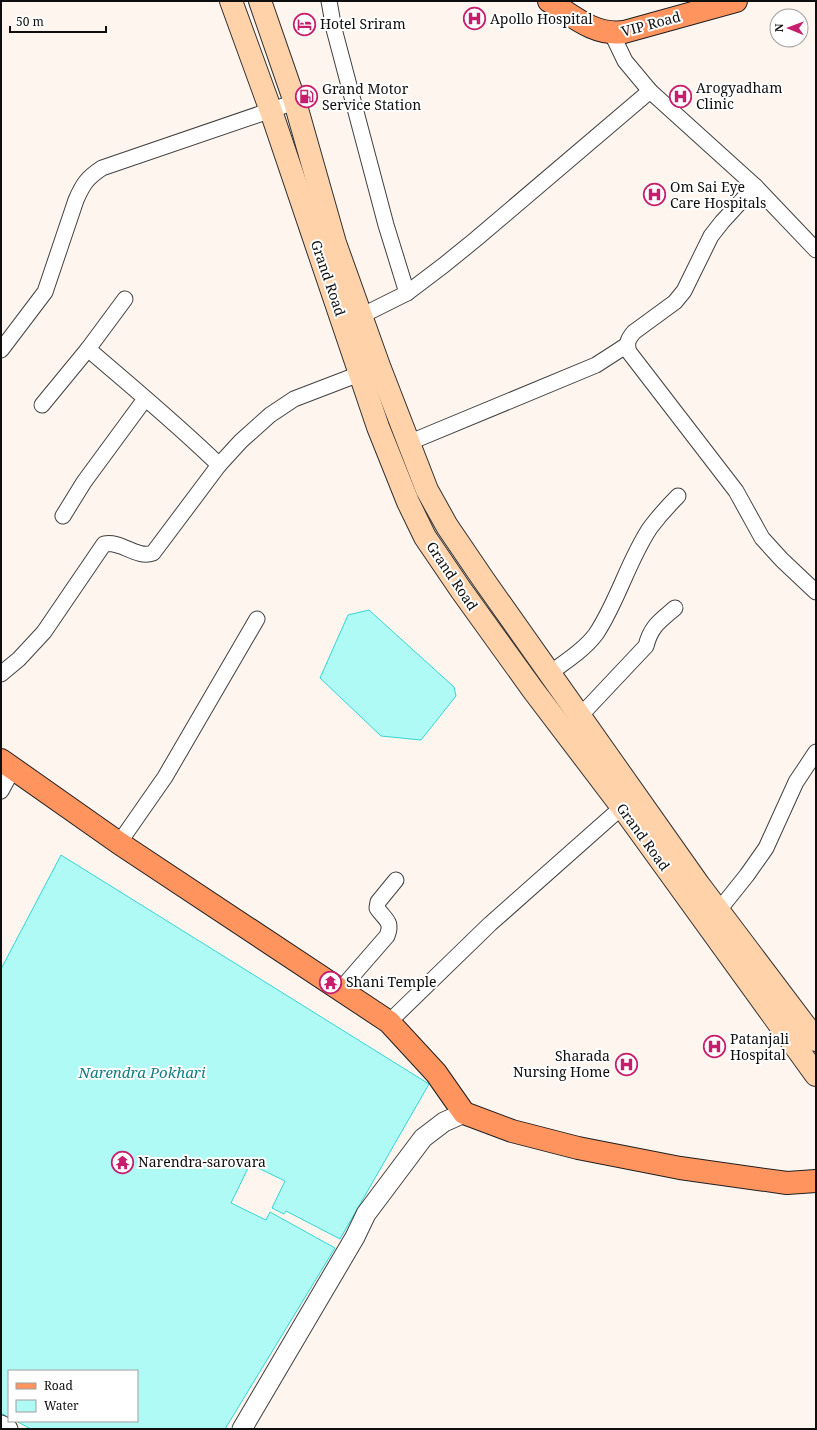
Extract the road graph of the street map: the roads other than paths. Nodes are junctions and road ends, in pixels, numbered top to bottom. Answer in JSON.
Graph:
{"nodes":[{"id":1,"x":231,"y":1,"type":"edge"},
{"id":2,"x":260,"y":1,"type":"edge"},
{"id":3,"x":329,"y":1,"type":"edge"},
{"id":4,"x":549,"y":1,"type":"edge"},
{"id":5,"x":736,"y":1,"type":"edge"},
{"id":6,"x":612,"y":34,"type":"junction"},
{"id":7,"x":650,"y":91,"type":"junction"},
{"id":8,"x":295,"y":102,"type":"junction"},
{"id":9,"x":271,"y":111,"type":"junction"},
{"id":10,"x":755,"y":186,"type":"junction"},
{"id":11,"x":816,"y":250,"type":"edge"},
{"id":12,"x":407,"y":293,"type":"junction"},
{"id":13,"x":125,"y":299,"type":"dead end"},
{"id":14,"x":361,"y":316,"type":"junction"},
{"id":15,"x":627,"y":345,"type":"junction"},
{"id":16,"x":88,"y":349,"type":"junction"},
{"id":17,"x":1,"y":350,"type":"edge"},
{"id":18,"x":369,"y":370,"type":"junction"},
{"id":19,"x":145,"y":399,"type":"junction"},
{"id":20,"x":42,"y":405,"type":"dead end"},
{"id":21,"x":408,"y":443,"type":"junction"},
{"id":22,"x":219,"y":465,"type":"junction"},
{"id":23,"x":678,"y":496,"type":"dead end"},
{"id":24,"x":63,"y":516,"type":"dead end"},
{"id":25,"x":816,"y":592,"type":"edge"},
{"id":26,"x":675,"y":608,"type":"dead end"},
{"id":27,"x":257,"y":619,"type":"dead end"},
{"id":28,"x":550,"y":673,"type":"junction"},
{"id":29,"x":1,"y":674,"type":"edge"},
{"id":30,"x":580,"y":716,"type":"junction"},
{"id":31,"x":816,"y":752,"type":"edge"},
{"id":32,"x":7,"y":764,"type":"edge"},
{"id":33,"x":1,"y":791,"type":"edge"},
{"id":34,"x":622,"y":807,"type":"junction"},
{"id":35,"x":119,"y":843,"type":"junction"},
{"id":36,"x":396,"y":880,"type":"dead end"},
{"id":37,"x":719,"y":910,"type":"junction"},
{"id":38,"x":340,"y":990,"type":"junction"},
{"id":39,"x":389,"y":1022,"type":"junction"},
{"id":40,"x":816,"y":1040,"type":"edge"},
{"id":41,"x":816,"y":1075,"type":"edge"},
{"id":42,"x":464,"y":1113,"type":"junction"},
{"id":43,"x":816,"y":1182,"type":"edge"},
{"id":44,"x":1,"y":1425,"type":"edge"},
{"id":45,"x":8,"y":1429,"type":"edge"},
{"id":46,"x":242,"y":1429,"type":"edge"}],
"edges":[{"from":1,"to":9,"type":"main road","name":"Grand Road"},
{"from":2,"to":8,"type":"main road","name":"Grand Road"},
{"from":3,"to":12,"type":"street"},
{"from":4,"to":6,"type":"main road","name":"VIP Road"},
{"from":5,"to":6,"type":"main road","name":"VIP Road"},
{"from":6,"to":7,"type":"street"},
{"from":7,"to":10,"type":"street"},
{"from":7,"to":12,"type":"street"},
{"from":8,"to":9,"type":"street"},
{"from":8,"to":14,"type":"main road","name":"Grand Road"},
{"from":9,"to":17,"type":"street"},
{"from":9,"to":18,"type":"main road","name":"Grand Road"},
{"from":10,"to":11,"type":"street"},
{"from":10,"to":15,"type":"street"},
{"from":12,"to":14,"type":"street"},
{"from":13,"to":16,"type":"street"},
{"from":14,"to":18,"type":"main road","name":"Grand Road"},
{"from":15,"to":21,"type":"street"},
{"from":15,"to":25,"type":"street"},
{"from":16,"to":19,"type":"street"},
{"from":16,"to":20,"type":"street"},
{"from":18,"to":21,"type":"main road","name":"Grand Road"},
{"from":18,"to":22,"type":"street"},
{"from":18,"to":34,"type":"main road","name":"Grand Road"},
{"from":19,"to":22,"type":"street"},
{"from":19,"to":24,"type":"street"},
{"from":21,"to":28,"type":"main road","name":"Grand Road"},
{"from":22,"to":29,"type":"street"},
{"from":23,"to":28,"type":"street"},
{"from":26,"to":30,"type":"street"},
{"from":27,"to":35,"type":"street"},
{"from":28,"to":30,"type":"main road","name":"Grand Road"},
{"from":30,"to":37,"type":"main road","name":"Grand Road"},
{"from":31,"to":37,"type":"street"},
{"from":32,"to":33,"type":"street"},
{"from":32,"to":35,"type":"main road"},
{"from":34,"to":39,"type":"street"},
{"from":34,"to":41,"type":"main road","name":"Grand Road"},
{"from":35,"to":38,"type":"main road"},
{"from":36,"to":38,"type":"street"},
{"from":37,"to":40,"type":"main road","name":"Grand Road"},
{"from":38,"to":39,"type":"main road"},
{"from":39,"to":42,"type":"main road"},
{"from":42,"to":43,"type":"main road"},
{"from":42,"to":46,"type":"street"},
{"from":44,"to":45,"type":"street"}]}
